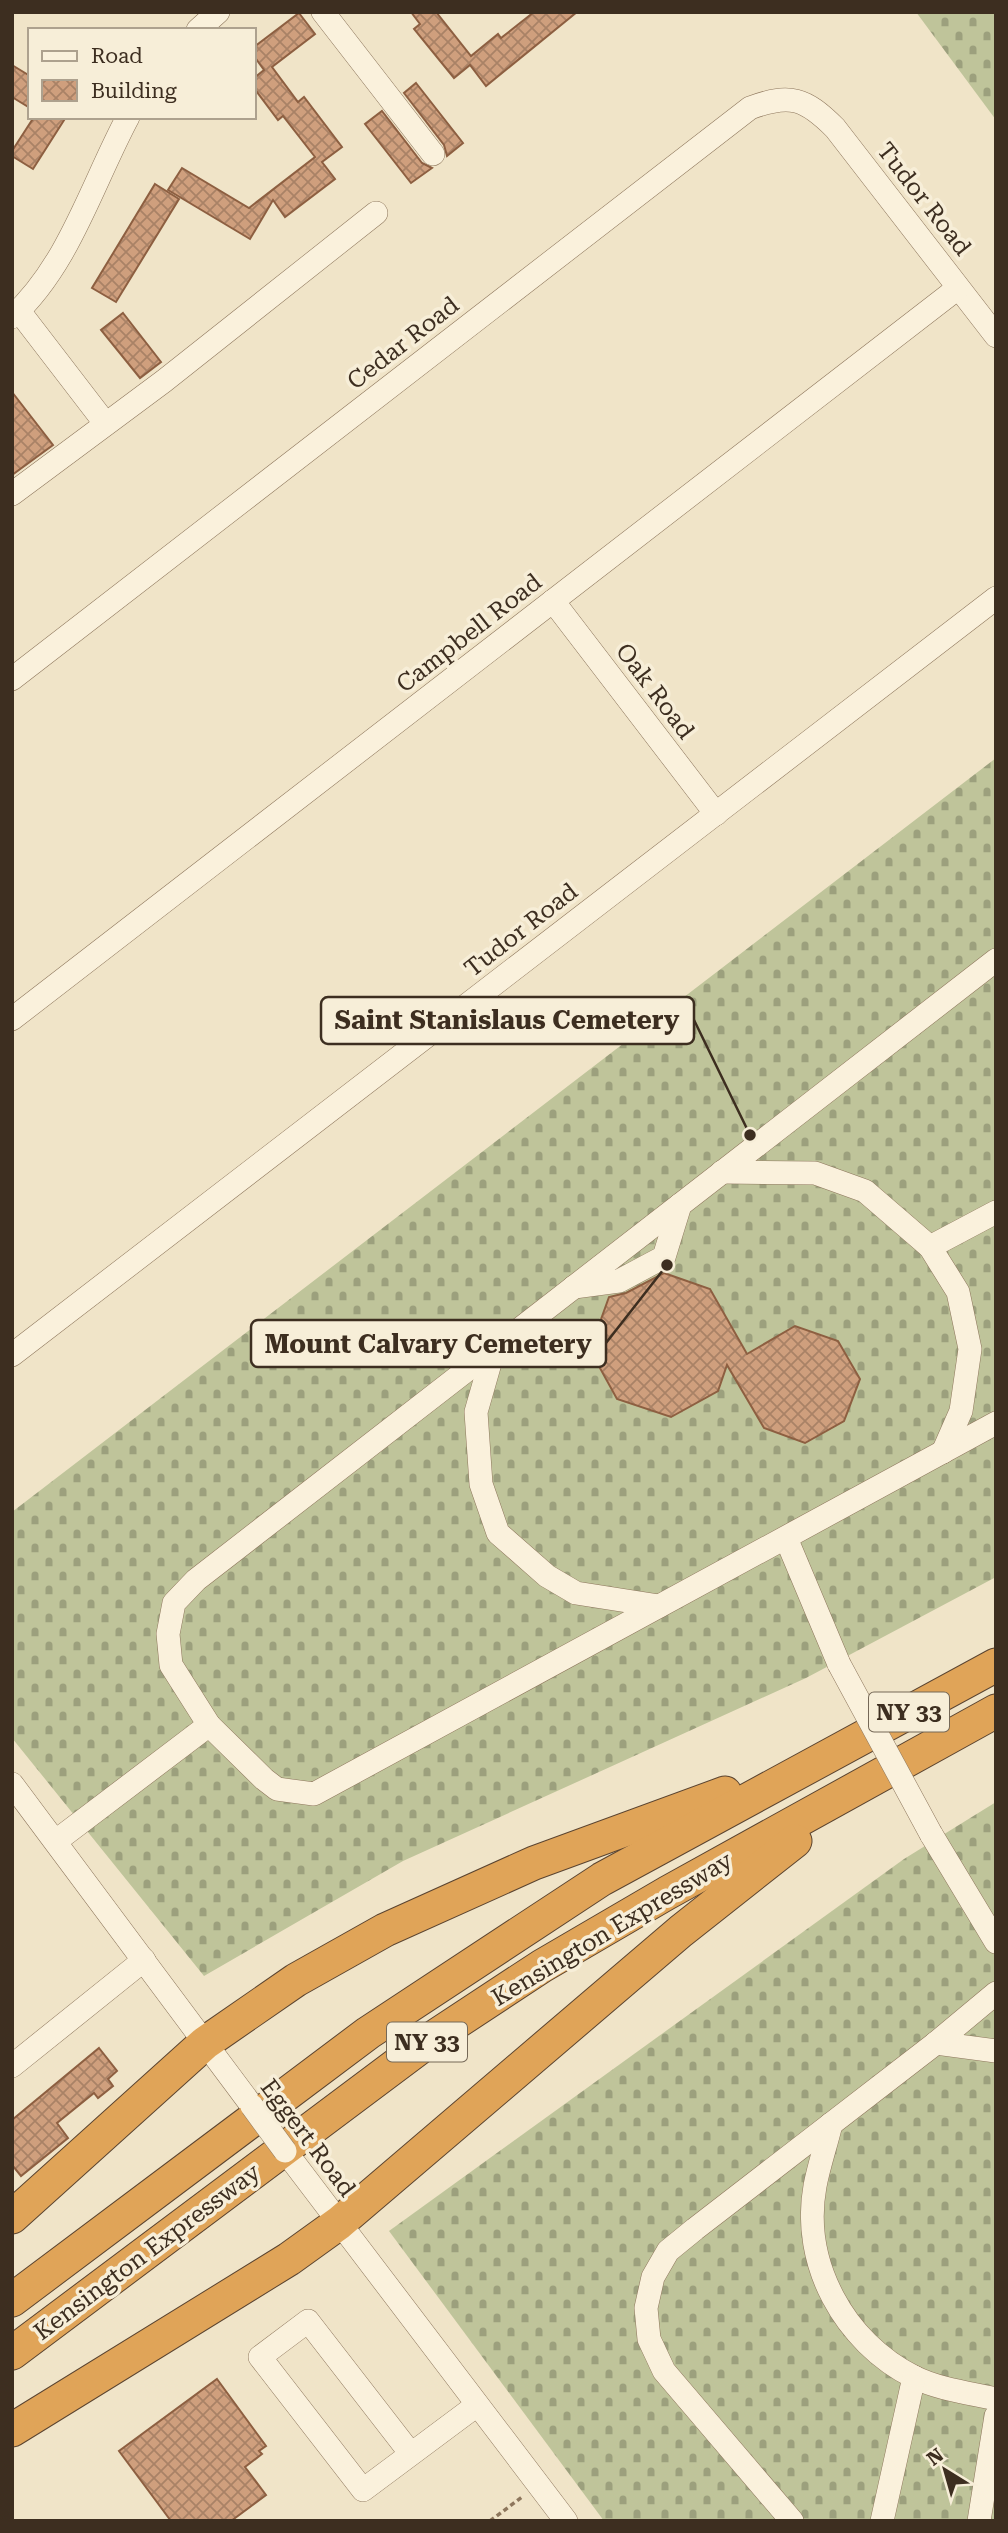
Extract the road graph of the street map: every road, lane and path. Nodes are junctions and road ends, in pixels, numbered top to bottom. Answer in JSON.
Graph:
{"nodes":[{"id":1,"x":218,"y":12,"type":"edge"},
{"id":2,"x":323,"y":12,"type":"edge"},
{"id":3,"x":200,"y":28,"type":"edge"},
{"id":4,"x":127,"y":119,"type":"edge"},
{"id":5,"x":835,"y":128,"type":"joint"},
{"id":6,"x":433,"y":154,"type":"dead end"},
{"id":7,"x":376,"y":213,"type":"dead end"},
{"id":8,"x":958,"y":288,"type":"junction"},
{"id":9,"x":16,"y":314,"type":"edge"},
{"id":10,"x":996,"y":336,"type":"edge"},
{"id":11,"x":104,"y":423,"type":"junction"},
{"id":12,"x":12,"y":494,"type":"edge"},
{"id":13,"x":996,"y":598,"type":"edge"},
{"id":14,"x":553,"y":601,"type":"junction"},
{"id":15,"x":12,"y":678,"type":"edge"},
{"id":16,"x":716,"y":814,"type":"junction"},
{"id":17,"x":996,"y":960,"type":"edge"},
{"id":18,"x":12,"y":1019,"type":"edge"},
{"id":19,"x":722,"y":1172,"type":"junction"},
{"id":20,"x":680,"y":1205,"type":"junction"},
{"id":21,"x":996,"y":1212,"type":"edge"},
{"id":22,"x":930,"y":1247,"type":"junction"},
{"id":23,"x":574,"y":1287,"type":"junction"},
{"id":24,"x":494,"y":1349,"type":"junction"},
{"id":25,"x":12,"y":1355,"type":"edge"},
{"id":26,"x":996,"y":1423,"type":"edge"},
{"id":27,"x":943,"y":1452,"type":"junction"},
{"id":28,"x":786,"y":1538,"type":"junction"},
{"id":29,"x":659,"y":1606,"type":"junction"},
{"id":30,"x":996,"y":1665,"type":"edge"},
{"id":31,"x":996,"y":1712,"type":"edge"},
{"id":32,"x":209,"y":1725,"type":"junction"},
{"id":33,"x":822,"y":1758,"type":"junction"},
{"id":34,"x":873,"y":1779,"type":"junction"},
{"id":35,"x":15,"y":1792,"type":"edge"},
{"id":36,"x":56,"y":1841,"type":"junction"},
{"id":37,"x":996,"y":1942,"type":"edge"},
{"id":38,"x":144,"y":1960,"type":"junction"},
{"id":39,"x":996,"y":1993,"type":"edge"},
{"id":40,"x":936,"y":2043,"type":"junction"},
{"id":41,"x":208,"y":2047,"type":"junction"},
{"id":42,"x":996,"y":2051,"type":"edge"},
{"id":43,"x":12,"y":2066,"type":"edge"},
{"id":44,"x":831,"y":2124,"type":"junction"},
{"id":45,"x":333,"y":2216,"type":"junction"},
{"id":46,"x":12,"y":2217,"type":"edge"},
{"id":47,"x":12,"y":2300,"type":"edge"},
{"id":48,"x":12,"y":2353,"type":"edge"},
{"id":49,"x":914,"y":2377,"type":"junction"},
{"id":50,"x":996,"y":2399,"type":"edge"},
{"id":51,"x":477,"y":2404,"type":"junction"},
{"id":52,"x":996,"y":2416,"type":"edge"},
{"id":53,"x":12,"y":2430,"type":"edge"},
{"id":54,"x":411,"y":2454,"type":"junction"},
{"id":55,"x":538,"y":2484,"type":"junction"},
{"id":56,"x":490,"y":2521,"type":"edge"},
{"id":57,"x":566,"y":2521,"type":"edge"},
{"id":58,"x":792,"y":2521,"type":"edge"},
{"id":59,"x":882,"y":2521,"type":"edge"},
{"id":60,"x":979,"y":2521,"type":"edge"}],
"edges":[{"from":1,"to":3,"type":"street"},
{"from":2,"to":6,"type":"street"},
{"from":4,"to":9,"type":"street"},
{"from":5,"to":8,"type":"street","name":"Tudor Road"},
{"from":5,"to":15,"type":"street","name":"Cedar Road"},
{"from":7,"to":11,"type":"street"},
{"from":8,"to":10,"type":"street","name":"Tudor Road"},
{"from":8,"to":14,"type":"street","name":"Campbell Road"},
{"from":9,"to":11,"type":"street"},
{"from":11,"to":12,"type":"street"},
{"from":13,"to":16,"type":"street","name":"Tudor Road"},
{"from":14,"to":16,"type":"street","name":"Oak Road"},
{"from":14,"to":18,"type":"street","name":"Campbell Road"},
{"from":16,"to":25,"type":"street","name":"Tudor Road"},
{"from":17,"to":19,"type":"street"},
{"from":19,"to":20,"type":"street"},
{"from":19,"to":22,"type":"street"},
{"from":20,"to":23,"type":"street"},
{"from":20,"to":23,"type":"street"},
{"from":21,"to":22,"type":"street"},
{"from":22,"to":27,"type":"street"},
{"from":23,"to":24,"type":"street"},
{"from":24,"to":29,"type":"street"},
{"from":24,"to":32,"type":"street"},
{"from":26,"to":27,"type":"street"},
{"from":27,"to":28,"type":"street"},
{"from":28,"to":29,"type":"street"},
{"from":28,"to":37,"type":"street","bridge":true},
{"from":29,"to":32,"type":"street"},
{"from":30,"to":33,"type":"highway","name":"Kensington Expressway","number":"NY 33"},
{"from":31,"to":34,"type":"highway","name":"Kensington Expressway","number":"NY 33"},
{"from":32,"to":36,"type":"street"},
{"from":33,"to":41,"type":"highway"},
{"from":33,"to":47,"type":"highway","name":"Kensington Expressway","number":"NY 33"},
{"from":34,"to":45,"type":"highway"},
{"from":34,"to":48,"type":"highway","name":"Kensington Expressway","number":"NY 33"},
{"from":35,"to":36,"type":"street","name":"Eggert Road"},
{"from":36,"to":38,"type":"street","name":"Eggert Road"},
{"from":38,"to":41,"type":"street","name":"Eggert Road"},
{"from":38,"to":43,"type":"street"},
{"from":39,"to":40,"type":"street"},
{"from":40,"to":42,"type":"street"},
{"from":40,"to":44,"type":"street"},
{"from":41,"to":45,"type":"street","name":"Eggert Road","bridge":true},
{"from":41,"to":46,"type":"highway"},
{"from":44,"to":49,"type":"street"},
{"from":44,"to":58,"type":"street"},
{"from":45,"to":51,"type":"street","name":"Eggert Road"},
{"from":45,"to":53,"type":"highway"},
{"from":49,"to":50,"type":"street"},
{"from":49,"to":59,"type":"street"},
{"from":51,"to":54,"type":"street"},
{"from":51,"to":55,"type":"street","name":"Eggert Road"},
{"from":52,"to":60,"type":"street"},
{"from":54,"to":54,"type":"street"},
{"from":55,"to":56,"type":"path"},
{"from":55,"to":57,"type":"street","name":"Eggert Road"}]}
